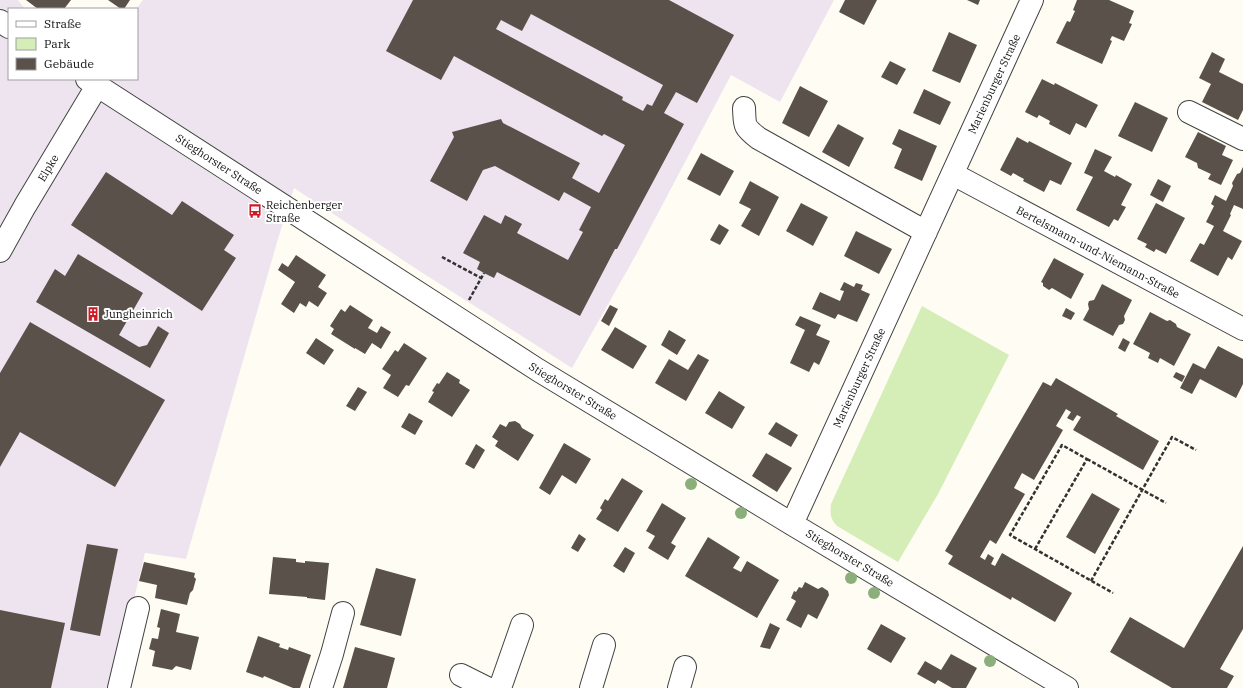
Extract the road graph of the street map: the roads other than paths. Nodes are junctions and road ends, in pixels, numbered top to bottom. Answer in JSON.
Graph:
{"nodes":[{"id":1,"x":1032,"y":0,"type":"edge"},
{"id":2,"x":92,"y":82,"type":"edge"},
{"id":3,"x":744,"y":108,"type":"dead end"},
{"id":4,"x":1188,"y":112,"type":"dead end"},
{"id":5,"x":1243,"y":139,"type":"edge"},
{"id":6,"x":953,"y":174,"type":"junction"},
{"id":7,"x":926,"y":232,"type":"junction"},
{"id":8,"x":0,"y":251,"type":"edge"},
{"id":9,"x":1241,"y":324,"type":"edge"},
{"id":10,"x":792,"y":524,"type":"junction"},
{"id":11,"x":138,"y":608,"type":"dead end"},
{"id":12,"x":343,"y":613,"type":"dead end"},
{"id":13,"x":522,"y":625,"type":"dead end"},
{"id":14,"x":604,"y":644,"type":"dead end"},
{"id":15,"x":686,"y":667,"type":"dead end"},
{"id":16,"x":461,"y":675,"type":"dead end"},
{"id":17,"x":1040,"y":682,"type":"edge"},
{"id":18,"x":119,"y":688,"type":"edge"},
{"id":19,"x":321,"y":688,"type":"edge"},
{"id":20,"x":487,"y":688,"type":"edge"},
{"id":21,"x":500,"y":688,"type":"edge"},
{"id":22,"x":591,"y":688,"type":"edge"},
{"id":23,"x":679,"y":688,"type":"edge"},
{"id":24,"x":1067,"y":688,"type":"edge"}],
"edges":[{"from":1,"to":6,"type":"street","name":"Marienburger Straße"},
{"from":2,"to":8,"type":"street","name":"Elpke"},
{"from":2,"to":10,"type":"street","name":"Stieghorster Straße"},
{"from":3,"to":7,"type":"street"},
{"from":4,"to":5,"type":"street"},
{"from":6,"to":7,"type":"street","name":"Marienburger Straße"},
{"from":6,"to":9,"type":"street","name":"Bertelsmann-und-Niemann-Straße"},
{"from":7,"to":10,"type":"street","name":"Marienburger Straße"},
{"from":10,"to":17,"type":"street","name":"Stieghorster Straße"},
{"from":11,"to":18,"type":"street"},
{"from":12,"to":19,"type":"street"},
{"from":13,"to":21,"type":"street"},
{"from":14,"to":22,"type":"street"},
{"from":15,"to":23,"type":"street"},
{"from":16,"to":20,"type":"street"},
{"from":17,"to":24,"type":"street","name":"Stieghorster Straße"}]}
